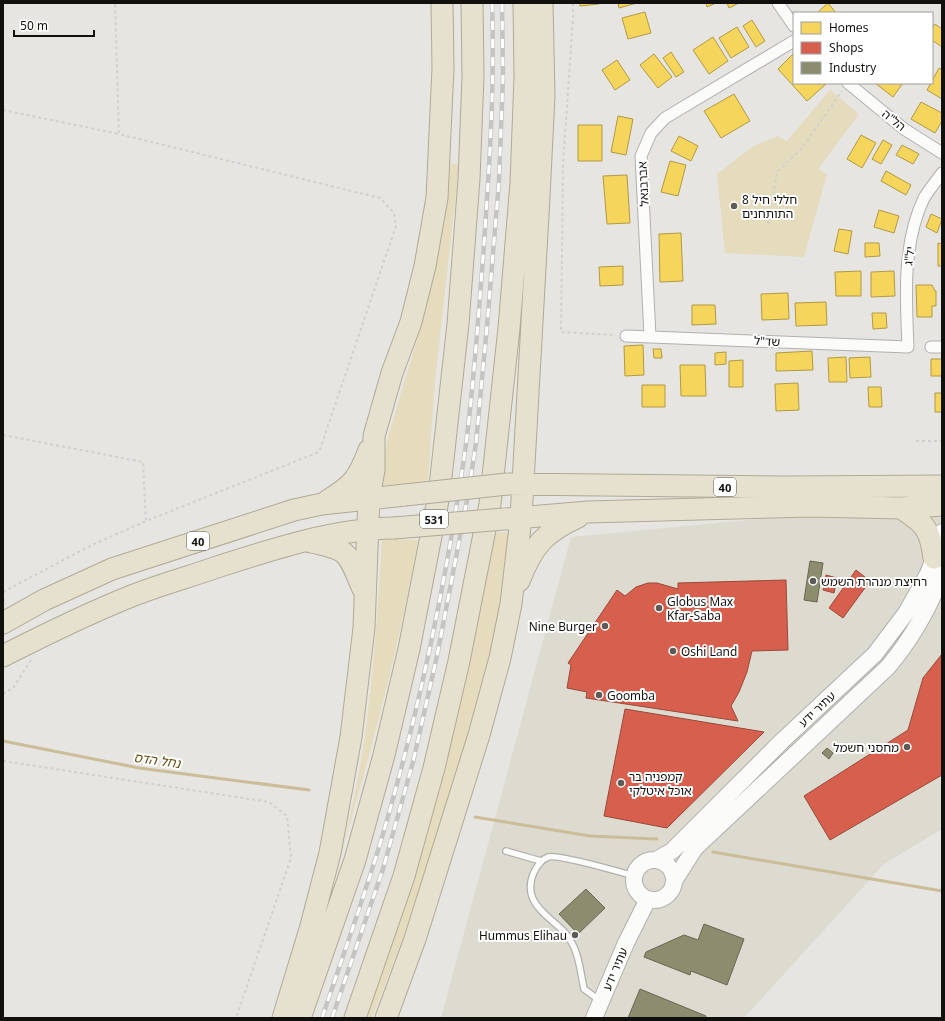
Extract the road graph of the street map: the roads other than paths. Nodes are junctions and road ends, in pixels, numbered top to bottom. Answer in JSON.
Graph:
{"nodes":[{"id":1,"x":442,"y":3,"type":"edge"},
{"id":2,"x":472,"y":3,"type":"edge"},
{"id":3,"x":524,"y":3,"type":"edge"},
{"id":4,"x":542,"y":3,"type":"edge"},
{"id":5,"x":778,"y":3,"type":"edge"},
{"id":6,"x":793,"y":25,"type":"edge"},
{"id":7,"x":793,"y":42,"type":"edge"},
{"id":8,"x":845,"y":86,"type":"edge"},
{"id":9,"x":942,"y":153,"type":"edge"},
{"id":10,"x":942,"y":173,"type":"edge"},
{"id":11,"x":626,"y":336,"type":"road end"},
{"id":12,"x":650,"y":336,"type":"junction"},
{"id":13,"x":908,"y":347,"type":"joint"},
{"id":14,"x":930,"y":347,"type":"dead end"},
{"id":15,"x":942,"y":347,"type":"edge"},
{"id":16,"x":374,"y":436,"type":"junction"},
{"id":17,"x":526,"y":443,"type":"junction"},
{"id":18,"x":515,"y":484,"type":"junction"},
{"id":19,"x":630,"y":486,"type":"junction"},
{"id":20,"x":942,"y":486,"type":"edge"},
{"id":21,"x":369,"y":498,"type":"junction"},
{"id":22,"x":322,"y":504,"type":"junction"},
{"id":23,"x":942,"y":505,"type":"edge"},
{"id":24,"x":901,"y":508,"type":"junction"},
{"id":25,"x":588,"y":512,"type":"junction"},
{"id":26,"x":512,"y":519,"type":"junction"},
{"id":27,"x":368,"y":528,"type":"junction"},
{"id":28,"x":942,"y":532,"type":"edge"},
{"id":29,"x":307,"y":541,"type":"junction"},
{"id":30,"x":938,"y":566,"type":"edge"},
{"id":31,"x":366,"y":595,"type":"junction"},
{"id":32,"x":511,"y":604,"type":"junction"},
{"id":33,"x":3,"y":623,"type":"edge"},
{"id":34,"x":3,"y":656,"type":"edge"},
{"id":35,"x":506,"y":852,"type":"dead end"},
{"id":36,"x":656,"y":860,"type":"junction"},
{"id":37,"x":541,"y":861,"type":"junction"},
{"id":38,"x":634,"y":876,"type":"junction"},
{"id":39,"x":674,"y":881,"type":"junction"},
{"id":40,"x":648,"y":899,"type":"junction"},
{"id":41,"x":601,"y":1001,"type":"junction"},
{"id":42,"x":283,"y":1018,"type":"edge"},
{"id":43,"x":300,"y":1018,"type":"edge"},
{"id":44,"x":355,"y":1018,"type":"edge"},
{"id":45,"x":386,"y":1018,"type":"edge"},
{"id":46,"x":594,"y":1018,"type":"edge"}],
"edges":[{"from":1,"to":16,"type":"highway"},
{"from":2,"to":43,"type":"highway","number":"531"},
{"from":3,"to":44,"type":"highway"},
{"from":4,"to":17,"type":"highway"},
{"from":5,"to":6,"type":"street"},
{"from":7,"to":12,"type":"street","name":"אברבנאל"},
{"from":8,"to":9,"type":"street","name":"הל\"ה"},
{"from":10,"to":13,"type":"street","name":"יל\"ג"},
{"from":11,"to":12,"type":"street","name":"שד\"ל"},
{"from":12,"to":13,"type":"street","name":"שד\"ל"},
{"from":14,"to":15,"type":"street"},
{"from":16,"to":21,"type":"highway"},
{"from":16,"to":22,"type":"highway"},
{"from":17,"to":18,"type":"highway"},
{"from":17,"to":19,"type":"highway"},
{"from":18,"to":19,"type":"highway","number":"40"},
{"from":18,"to":21,"type":"highway","number":"40","bridge":true},
{"from":18,"to":26,"type":"highway"},
{"from":19,"to":20,"type":"highway","number":"40"},
{"from":21,"to":22,"type":"highway","number":"40"},
{"from":21,"to":27,"type":"highway"},
{"from":22,"to":33,"type":"highway","number":"40"},
{"from":23,"to":24,"type":"highway","number":"40"},
{"from":24,"to":25,"type":"highway","number":"40"},
{"from":24,"to":30,"type":"highway"},
{"from":25,"to":26,"type":"highway","number":"40"},
{"from":25,"to":32,"type":"highway"},
{"from":26,"to":27,"type":"highway","number":"40","bridge":true},
{"from":26,"to":32,"type":"highway"},
{"from":27,"to":29,"type":"highway","number":"40"},
{"from":27,"to":31,"type":"highway"},
{"from":28,"to":30,"type":"street","name":"עתיר ידע"},
{"from":29,"to":31,"type":"highway"},
{"from":29,"to":34,"type":"highway","number":"40"},
{"from":30,"to":36,"type":"street","name":"עתיר ידע"},
{"from":30,"to":39,"type":"street","name":"עתיר ידע"},
{"from":31,"to":42,"type":"highway"},
{"from":32,"to":45,"type":"highway"},
{"from":35,"to":37,"type":"lane"},
{"from":36,"to":38,"type":"street"},
{"from":36,"to":39,"type":"street"},
{"from":37,"to":38,"type":"lane"},
{"from":37,"to":41,"type":"lane"},
{"from":38,"to":40,"type":"street"},
{"from":39,"to":40,"type":"street"},
{"from":40,"to":41,"type":"street","name":"עתיר ידע"},
{"from":41,"to":46,"type":"street","name":"עתיר ידע"}]}
